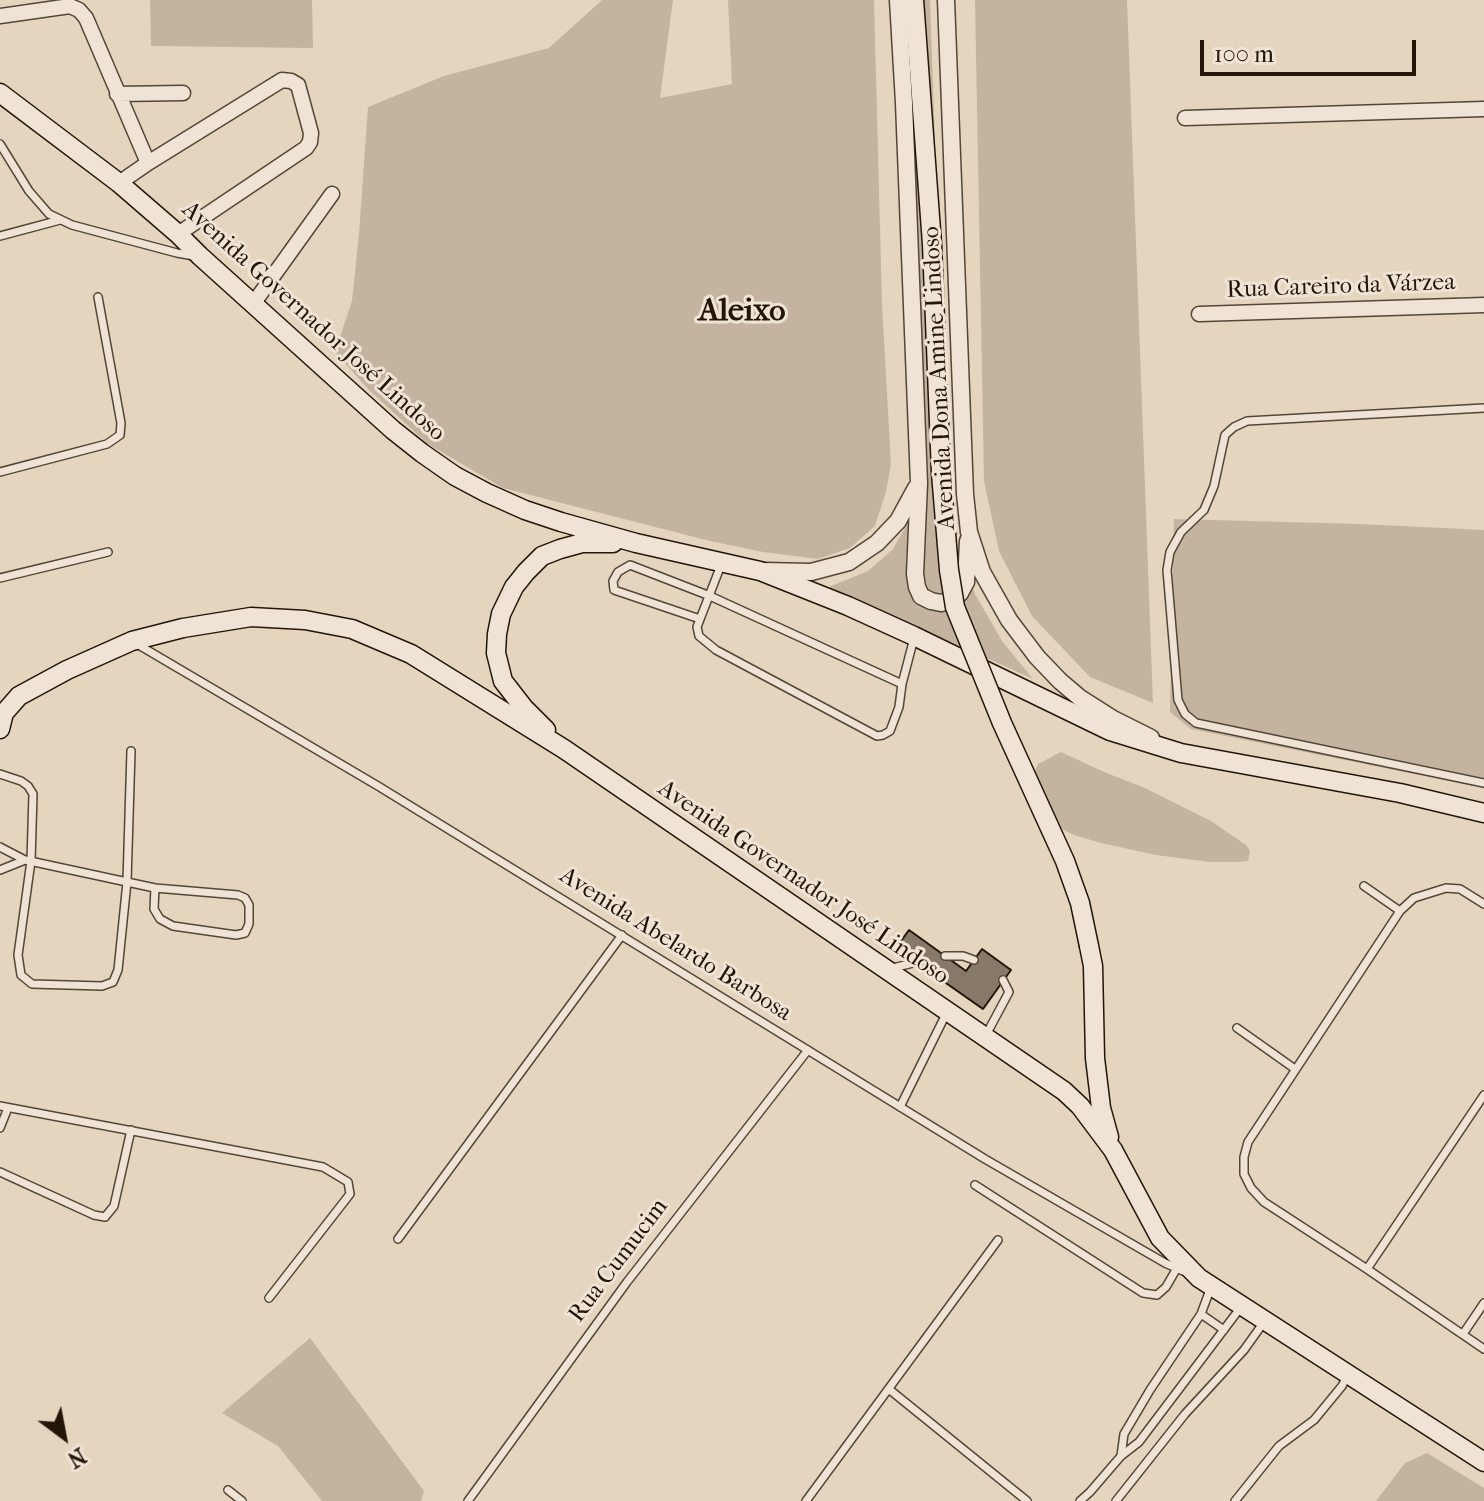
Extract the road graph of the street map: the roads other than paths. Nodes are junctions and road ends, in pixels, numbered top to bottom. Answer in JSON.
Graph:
{"nodes":[{"id":1,"x":898,"y":0,"type":"edge"},
{"id":2,"x":914,"y":0,"type":"edge"},
{"id":3,"x":946,"y":0,"type":"edge"},
{"id":4,"x":0,"y":16,"type":"edge"},
{"id":5,"x":0,"y":93,"type":"edge"},
{"id":6,"x":183,"y":93,"type":"dead end"},
{"id":7,"x":117,"y":94,"type":"junction"},
{"id":8,"x":1484,"y":109,"type":"edge"},
{"id":9,"x":1185,"y":118,"type":"dead end"},
{"id":10,"x":0,"y":144,"type":"edge"},
{"id":11,"x":148,"y":163,"type":"junction"},
{"id":12,"x":119,"y":183,"type":"junction"},
{"id":13,"x":332,"y":194,"type":"dead end"},
{"id":14,"x":60,"y":220,"type":"junction"},
{"id":15,"x":178,"y":234,"type":"junction"},
{"id":16,"x":0,"y":236,"type":"edge"},
{"id":17,"x":200,"y":256,"type":"junction"},
{"id":18,"x":98,"y":297,"type":"dead end"},
{"id":19,"x":253,"y":304,"type":"junction"},
{"id":20,"x":1484,"y":305,"type":"edge"},
{"id":21,"x":1199,"y":314,"type":"dead end"},
{"id":22,"x":1484,"y":408,"type":"edge"},
{"id":23,"x":0,"y":472,"type":"edge"},
{"id":24,"x":919,"y":483,"type":"junction"},
{"id":25,"x":969,"y":532,"type":"junction"},
{"id":26,"x":636,"y":543,"type":"junction"},
{"id":27,"x":108,"y":552,"type":"dead end"},
{"id":28,"x":722,"y":562,"type":"junction"},
{"id":29,"x":760,"y":571,"type":"junction"},
{"id":30,"x":0,"y":578,"type":"edge"},
{"id":31,"x":710,"y":596,"type":"junction"},
{"id":32,"x":700,"y":619,"type":"junction"},
{"id":33,"x":914,"y":636,"type":"junction"},
{"id":34,"x":132,"y":641,"type":"junction"},
{"id":35,"x":902,"y":684,"type":"junction"},
{"id":36,"x":0,"y":729,"type":"edge"},
{"id":37,"x":564,"y":749,"type":"junction"},
{"id":38,"x":131,"y":751,"type":"dead end"},
{"id":39,"x":1181,"y":753,"type":"junction"},
{"id":40,"x":0,"y":774,"type":"edge"},
{"id":41,"x":1484,"y":783,"type":"edge"},
{"id":42,"x":1484,"y":813,"type":"edge"},
{"id":43,"x":0,"y":847,"type":"edge"},
{"id":44,"x":28,"y":860,"type":"junction"},
{"id":45,"x":0,"y":870,"type":"edge"},
{"id":46,"x":127,"y":882,"type":"junction"},
{"id":47,"x":1364,"y":886,"type":"dead end"},
{"id":48,"x":155,"y":888,"type":"junction"},
{"id":49,"x":1484,"y":904,"type":"edge"},
{"id":50,"x":1400,"y":911,"type":"junction"},
{"id":51,"x":622,"y":935,"type":"junction"},
{"id":52,"x":945,"y":956,"type":"dead end"},
{"id":53,"x":974,"y":960,"type":"dead end"},
{"id":54,"x":917,"y":962,"type":"dead end"},
{"id":55,"x":887,"y":969,"type":"junction"},
{"id":56,"x":1003,"y":980,"type":"dead end"},
{"id":57,"x":947,"y":1011,"type":"junction"},
{"id":58,"x":1237,"y":1028,"type":"dead end"},
{"id":59,"x":985,"y":1036,"type":"junction"},
{"id":60,"x":808,"y":1050,"type":"junction"},
{"id":61,"x":1295,"y":1069,"type":"junction"},
{"id":62,"x":1484,"y":1095,"type":"edge"},
{"id":63,"x":4,"y":1107,"type":"edge"},
{"id":64,"x":900,"y":1107,"type":"junction"},
{"id":65,"x":0,"y":1128,"type":"edge"},
{"id":66,"x":131,"y":1130,"type":"junction"},
{"id":67,"x":1113,"y":1150,"type":"junction"},
{"id":68,"x":0,"y":1172,"type":"edge"},
{"id":69,"x":975,"y":1185,"type":"dead end"},
{"id":70,"x":398,"y":1239,"type":"dead end"},
{"id":71,"x":998,"y":1240,"type":"dead end"},
{"id":72,"x":1177,"y":1268,"type":"junction"},
{"id":73,"x":1367,"y":1269,"type":"junction"},
{"id":74,"x":1205,"y":1282,"type":"junction"},
{"id":75,"x":269,"y":1298,"type":"dead end"},
{"id":76,"x":1484,"y":1303,"type":"edge"},
{"id":77,"x":1242,"y":1306,"type":"junction"},
{"id":78,"x":1201,"y":1314,"type":"junction"},
{"id":79,"x":1265,"y":1320,"type":"junction"},
{"id":80,"x":1224,"y":1330,"type":"junction"},
{"id":81,"x":1463,"y":1334,"type":"junction"},
{"id":82,"x":1484,"y":1349,"type":"edge"},
{"id":83,"x":1348,"y":1374,"type":"junction"},
{"id":84,"x":890,"y":1390,"type":"junction"},
{"id":85,"x":1121,"y":1456,"type":"junction"},
{"id":86,"x":1484,"y":1462,"type":"edge"},
{"id":87,"x":228,"y":1490,"type":"dead end"},
{"id":88,"x":242,"y":1501,"type":"edge"},
{"id":89,"x":468,"y":1501,"type":"edge"},
{"id":90,"x":806,"y":1501,"type":"edge"},
{"id":91,"x":1027,"y":1501,"type":"edge"},
{"id":92,"x":1080,"y":1501,"type":"edge"},
{"id":93,"x":1116,"y":1501,"type":"edge"},
{"id":94,"x":1235,"y":1501,"type":"edge"}],
"edges":[{"from":1,"to":24,"type":"street","name":"Avenida Dona Amine Lindoso"},
{"from":2,"to":67,"type":"main road","bridge":true},
{"from":3,"to":25,"type":"street","name":"Avenida Dona Amine Lindoso"},
{"from":4,"to":7,"type":"street"},
{"from":5,"to":12,"type":"main road","name":"Avenida Governador José Lindoso"},
{"from":6,"to":7,"type":"street"},
{"from":7,"to":11,"type":"street"},
{"from":8,"to":9,"type":"street"},
{"from":10,"to":14,"type":"lane"},
{"from":11,"to":12,"type":"street"},
{"from":11,"to":15,"type":"street"},
{"from":12,"to":15,"type":"main road","name":"Avenida Governador José Lindoso"},
{"from":13,"to":19,"type":"street"},
{"from":14,"to":16,"type":"lane"},
{"from":14,"to":17,"type":"lane"},
{"from":15,"to":17,"type":"main road","name":"Avenida Governador José Lindoso"},
{"from":17,"to":19,"type":"main road","name":"Avenida Governador José Lindoso"},
{"from":18,"to":23,"type":"lane"},
{"from":19,"to":26,"type":"main road","name":"Avenida Governador José Lindoso"},
{"from":20,"to":21,"type":"street","name":"Rua Careiro da Várzea"},
{"from":22,"to":41,"type":"lane"},
{"from":24,"to":25,"type":"street"},
{"from":24,"to":29,"type":"street","name":"Avenida Dona Amine Lindoso"},
{"from":25,"to":39,"type":"street","name":"Avenida Dona Amine Lindoso"},
{"from":26,"to":28,"type":"main road","name":"Avenida Governador José Lindoso"},
{"from":26,"to":37,"type":"main road"},
{"from":27,"to":30,"type":"lane"},
{"from":28,"to":29,"type":"main road","name":"Avenida Governador José Lindoso"},
{"from":28,"to":31,"type":"lane"},
{"from":29,"to":33,"type":"main road","name":"Avenida Governador José Lindoso"},
{"from":31,"to":32,"type":"lane"},
{"from":31,"to":32,"type":"lane"},
{"from":31,"to":35,"type":"lane"},
{"from":32,"to":35,"type":"lane"},
{"from":33,"to":35,"type":"lane"},
{"from":33,"to":39,"type":"main road","name":"Avenida Governador José Lindoso"},
{"from":34,"to":36,"type":"main road","name":"Avenida Governador José Lindoso"},
{"from":34,"to":37,"type":"main road","name":"Avenida Governador José Lindoso"},
{"from":34,"to":51,"type":"lane","name":"Avenida Abelardo Barbosa"},
{"from":37,"to":55,"type":"main road","name":"Avenida Governador José Lindoso"},
{"from":38,"to":46,"type":"lane"},
{"from":39,"to":42,"type":"main road","name":"Avenida Governador José Lindoso"},
{"from":40,"to":44,"type":"lane"},
{"from":43,"to":44,"type":"lane"},
{"from":44,"to":45,"type":"lane"},
{"from":44,"to":46,"type":"lane"},
{"from":44,"to":46,"type":"lane"},
{"from":46,"to":48,"type":"lane"},
{"from":47,"to":50,"type":"lane"},
{"from":48,"to":48,"type":"lane"},
{"from":49,"to":50,"type":"lane"},
{"from":50,"to":61,"type":"lane"},
{"from":51,"to":60,"type":"lane","name":"Avenida Abelardo Barbosa"},
{"from":51,"to":70,"type":"lane"},
{"from":52,"to":53,"type":"lane"},
{"from":54,"to":55,"type":"lane"},
{"from":55,"to":57,"type":"main road","name":"Avenida Governador José Lindoso"},
{"from":56,"to":59,"type":"lane"},
{"from":57,"to":59,"type":"main road","name":"Avenida Governador José Lindoso"},
{"from":57,"to":64,"type":"lane"},
{"from":58,"to":61,"type":"lane"},
{"from":59,"to":67,"type":"main road","name":"Avenida Governador José Lindoso"},
{"from":60,"to":64,"type":"lane","name":"Avenida Abelardo Barbosa"},
{"from":60,"to":89,"type":"lane","name":"Rua Cumucim"},
{"from":61,"to":73,"type":"lane"},
{"from":62,"to":73,"type":"lane"},
{"from":63,"to":65,"type":"lane"},
{"from":63,"to":66,"type":"lane"},
{"from":64,"to":72,"type":"lane","name":"Avenida Abelardo Barbosa"},
{"from":66,"to":68,"type":"lane"},
{"from":66,"to":75,"type":"lane"},
{"from":67,"to":74,"type":"main road","name":"Avenida Governador José Lindoso"},
{"from":69,"to":72,"type":"lane"},
{"from":71,"to":84,"type":"lane"},
{"from":72,"to":74,"type":"lane","name":"Avenida Abelardo Barbosa"},
{"from":73,"to":81,"type":"lane"},
{"from":74,"to":77,"type":"main road","name":"Avenida Governador José Lindoso"},
{"from":74,"to":78,"type":"lane"},
{"from":76,"to":81,"type":"lane"},
{"from":77,"to":79,"type":"main road","name":"Avenida Governador José Lindoso"},
{"from":77,"to":80,"type":"lane"},
{"from":78,"to":80,"type":"lane"},
{"from":78,"to":85,"type":"lane"},
{"from":79,"to":83,"type":"main road","name":"Avenida Governador José Lindoso"},
{"from":79,"to":93,"type":"lane"},
{"from":80,"to":85,"type":"lane"},
{"from":81,"to":82,"type":"lane"},
{"from":83,"to":86,"type":"main road","name":"Avenida Governador José Lindoso"},
{"from":83,"to":94,"type":"lane"},
{"from":84,"to":90,"type":"lane"},
{"from":84,"to":91,"type":"lane"},
{"from":85,"to":92,"type":"lane"},
{"from":87,"to":88,"type":"lane"}]}
